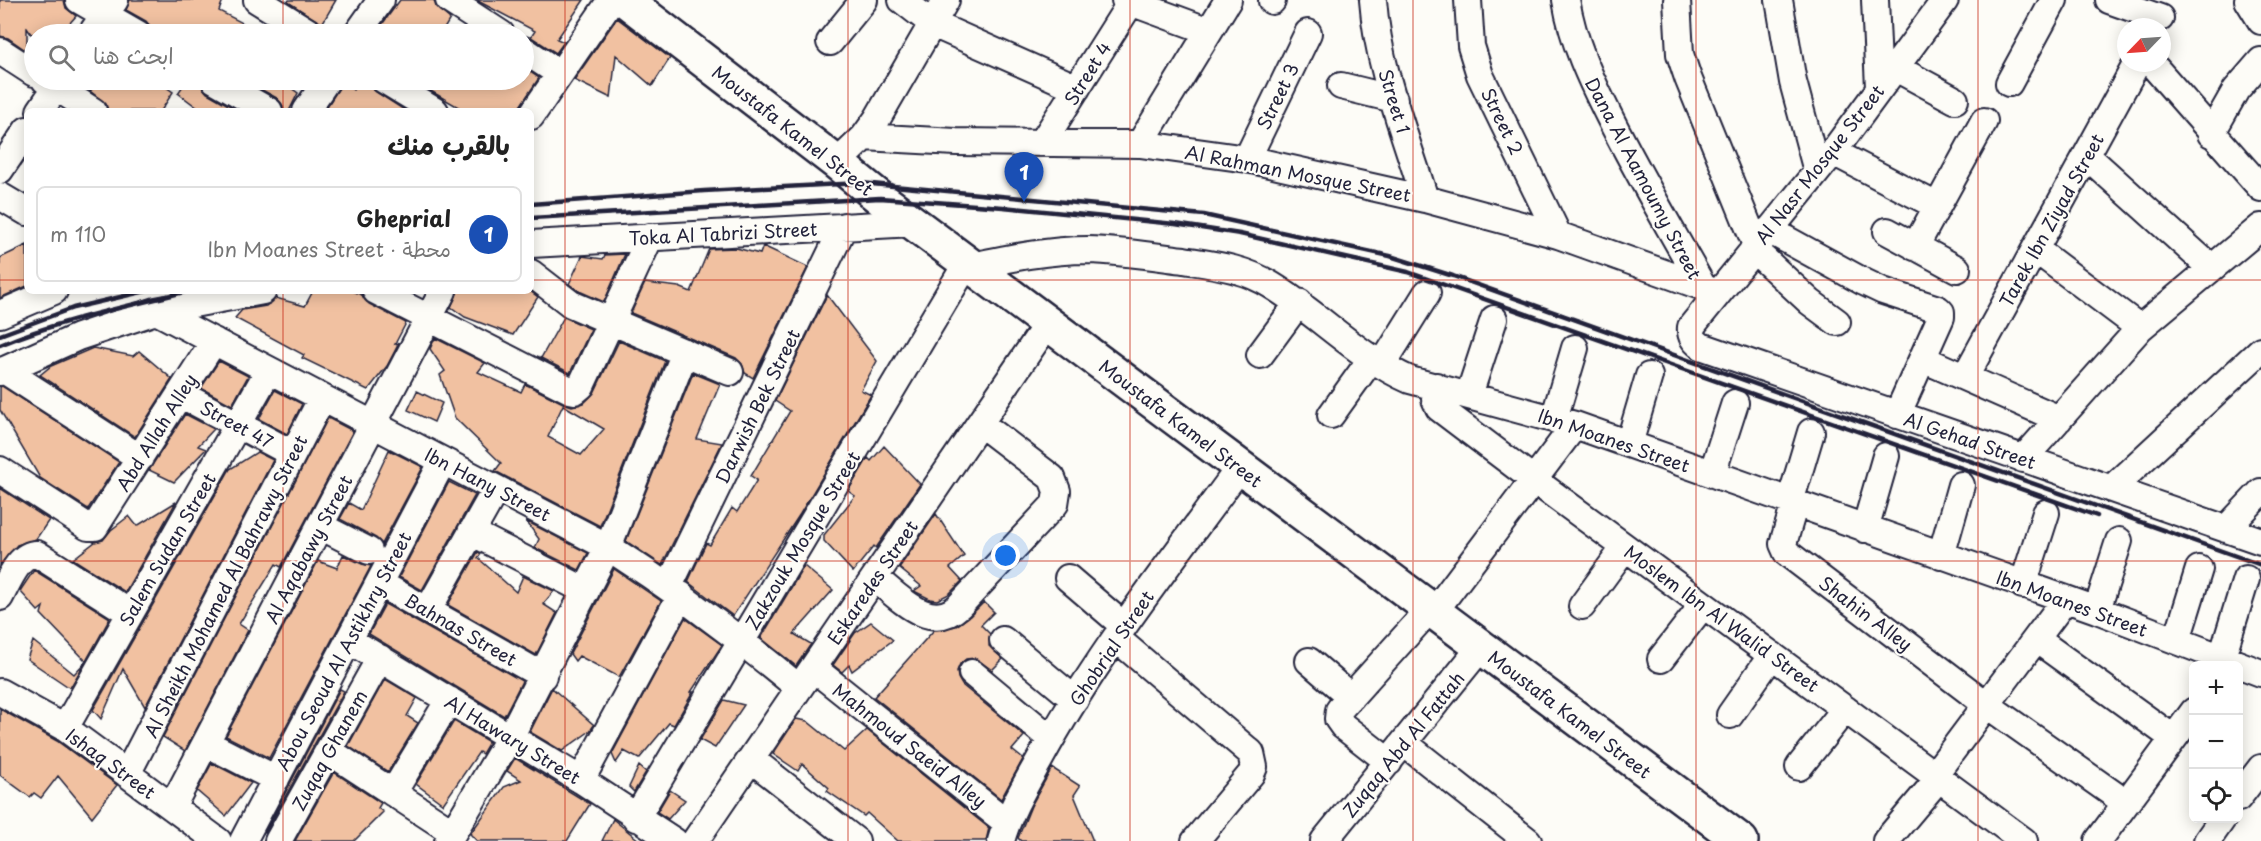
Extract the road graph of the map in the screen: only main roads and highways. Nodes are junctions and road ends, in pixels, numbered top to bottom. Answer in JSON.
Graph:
{"nodes":[{"id":1,"x":625,"y":0,"type":"edge"},
{"id":2,"x":1723,"y":836,"type":"edge"}],
"edges":[{"from":1,"to":2,"type":"main road","name":"Moustafa Kamel Street"}]}
